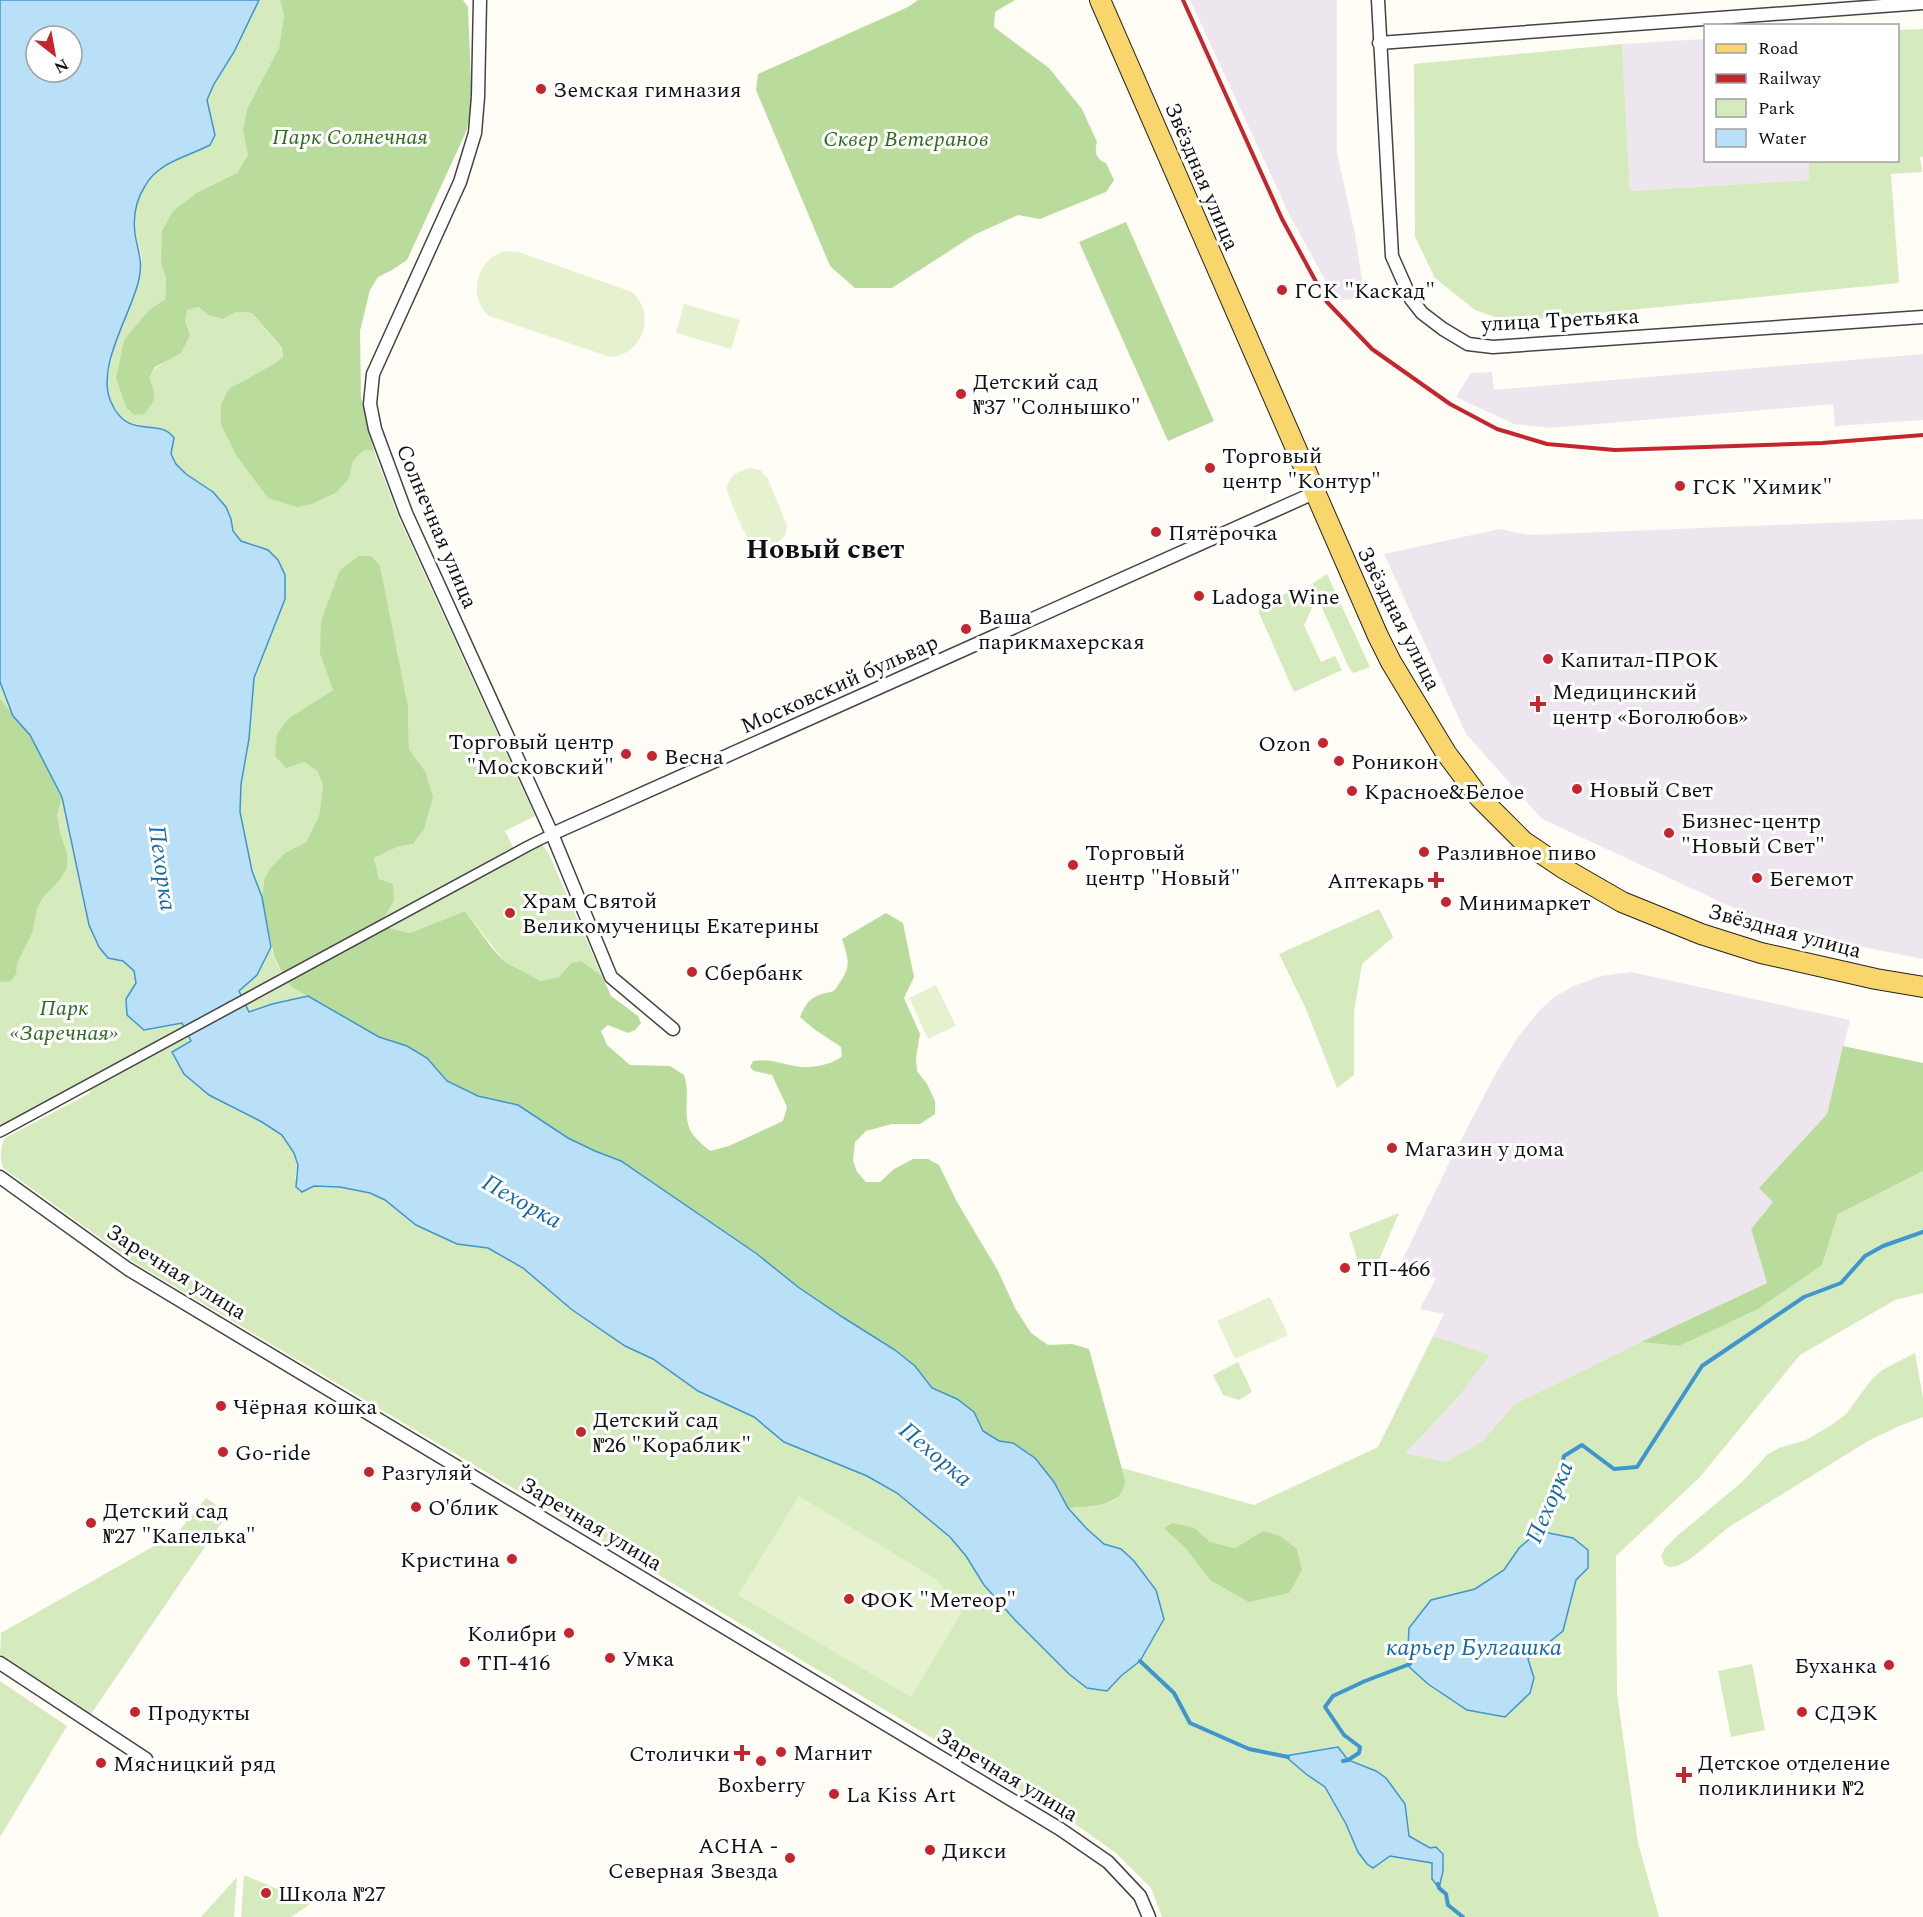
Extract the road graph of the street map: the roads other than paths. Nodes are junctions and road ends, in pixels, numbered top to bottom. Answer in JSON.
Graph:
{"nodes":[{"id":1,"x":480,"y":0,"type":"edge"},
{"id":2,"x":1100,"y":0,"type":"edge"},
{"id":3,"x":1378,"y":0,"type":"edge"},
{"id":4,"x":1923,"y":3,"type":"edge"},
{"id":5,"x":1379,"y":43,"type":"junction"},
{"id":6,"x":1923,"y":317,"type":"edge"},
{"id":7,"x":1314,"y":493,"type":"junction"},
{"id":8,"x":552,"y":834,"type":"junction"},
{"id":9,"x":1923,"y":987,"type":"edge"},
{"id":10,"x":674,"y":1029,"type":"dead end"},
{"id":11,"x":0,"y":1132,"type":"edge"},
{"id":12,"x":0,"y":1177,"type":"edge"},
{"id":13,"x":0,"y":1663,"type":"edge"},
{"id":14,"x":146,"y":1759,"type":"dead end"},
{"id":15,"x":1149,"y":1917,"type":"edge"}],
"edges":[{"from":1,"to":8,"type":"street","name":"Солнечная улица"},
{"from":2,"to":7,"type":"main road","name":"Звёздная улица"},
{"from":3,"to":5,"type":"street","name":"улица Третьяка"},
{"from":4,"to":5,"type":"street"},
{"from":5,"to":6,"type":"street","name":"улица Третьяка"},
{"from":7,"to":8,"type":"street","name":"Московский бульвар"},
{"from":7,"to":9,"type":"main road","name":"Звёздная улица"},
{"from":8,"to":10,"type":"street","name":"Солнечная улица"},
{"from":8,"to":11,"type":"street","name":"Московский бульвар"},
{"from":12,"to":15,"type":"street","name":"Заречная улица"},
{"from":13,"to":14,"type":"street"}]}
